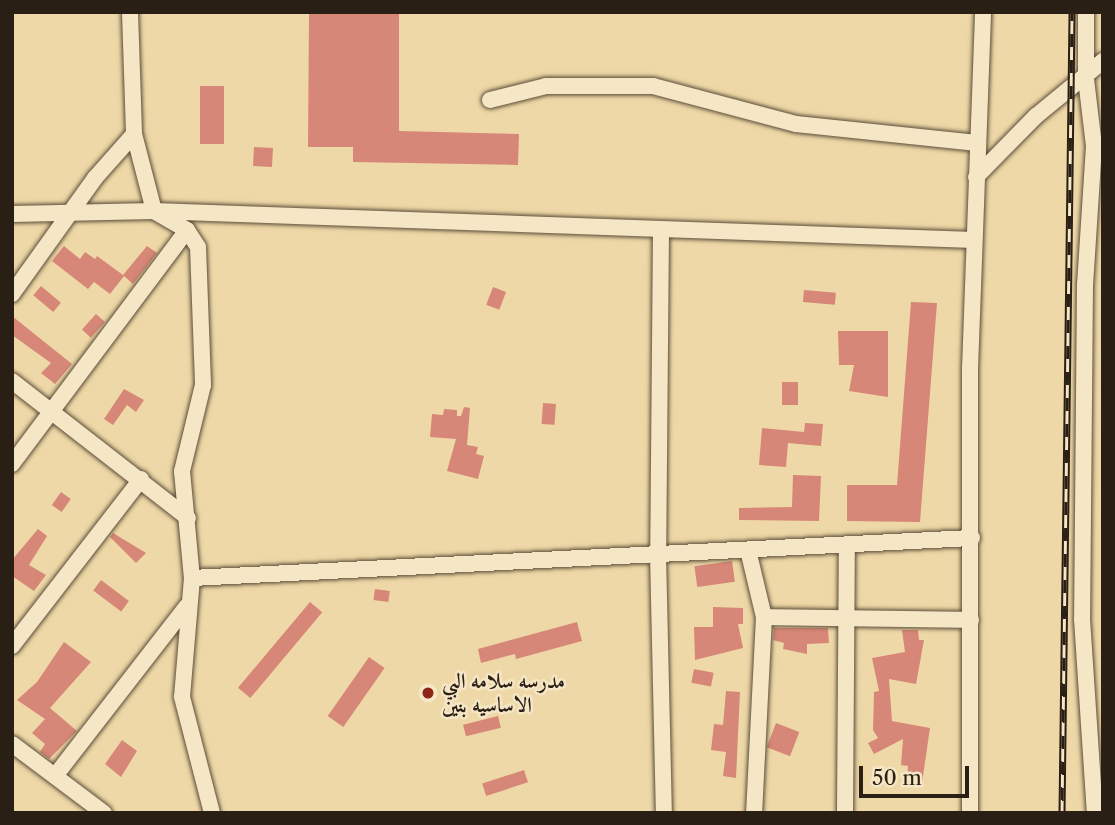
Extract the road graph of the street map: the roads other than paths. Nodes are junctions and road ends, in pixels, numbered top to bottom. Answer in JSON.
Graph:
{"nodes":[{"id":1,"x":130,"y":12,"type":"edge"},
{"id":2,"x":982,"y":12,"type":"edge"},
{"id":3,"x":1086,"y":12,"type":"edge"},
{"id":4,"x":1103,"y":61,"type":"edge"},
{"id":5,"x":1086,"y":79,"type":"junction"},
{"id":6,"x":490,"y":100,"type":"dead end"},
{"id":7,"x":134,"y":134,"type":"junction"},
{"id":8,"x":977,"y":143,"type":"junction"},
{"id":9,"x":975,"y":177,"type":"junction"},
{"id":10,"x":154,"y":211,"type":"junction"},
{"id":11,"x":73,"y":213,"type":"junction"},
{"id":12,"x":12,"y":214,"type":"edge"},
{"id":13,"x":187,"y":230,"type":"junction"},
{"id":14,"x":661,"y":230,"type":"junction"},
{"id":15,"x":973,"y":240,"type":"junction"},
{"id":16,"x":12,"y":294,"type":"edge"},
{"id":17,"x":12,"y":382,"type":"edge"},
{"id":18,"x":53,"y":411,"type":"junction"},
{"id":19,"x":12,"y":464,"type":"edge"},
{"id":20,"x":141,"y":479,"type":"junction"},
{"id":21,"x":188,"y":518,"type":"junction"},
{"id":22,"x":972,"y":538,"type":"junction"},
{"id":23,"x":847,"y":545,"type":"junction"},
{"id":24,"x":748,"y":550,"type":"junction"},
{"id":25,"x":658,"y":554,"type":"junction"},
{"id":26,"x":192,"y":578,"type":"junction"},
{"id":27,"x":189,"y":604,"type":"junction"},
{"id":28,"x":764,"y":617,"type":"junction"},
{"id":29,"x":846,"y":620,"type":"junction"},
{"id":30,"x":971,"y":620,"type":"junction"},
{"id":31,"x":12,"y":646,"type":"edge"},
{"id":32,"x":12,"y":744,"type":"edge"},
{"id":33,"x":55,"y":776,"type":"junction"},
{"id":34,"x":104,"y":813,"type":"edge"},
{"id":35,"x":212,"y":813,"type":"edge"},
{"id":36,"x":664,"y":813,"type":"edge"},
{"id":37,"x":754,"y":813,"type":"edge"},
{"id":38,"x":845,"y":813,"type":"edge"},
{"id":39,"x":970,"y":813,"type":"edge"},
{"id":40,"x":1095,"y":813,"type":"edge"}],
"edges":[{"from":1,"to":7,"type":"street"},
{"from":2,"to":8,"type":"street"},
{"from":3,"to":5,"type":"street"},
{"from":4,"to":5,"type":"street"},
{"from":5,"to":9,"type":"street"},
{"from":5,"to":40,"type":"street"},
{"from":6,"to":8,"type":"street"},
{"from":7,"to":10,"type":"street"},
{"from":7,"to":11,"type":"street"},
{"from":8,"to":9,"type":"street"},
{"from":9,"to":15,"type":"street"},
{"from":10,"to":11,"type":"street"},
{"from":10,"to":13,"type":"street"},
{"from":10,"to":14,"type":"street"},
{"from":11,"to":12,"type":"street"},
{"from":11,"to":16,"type":"street"},
{"from":13,"to":18,"type":"street"},
{"from":13,"to":21,"type":"street"},
{"from":14,"to":15,"type":"street"},
{"from":14,"to":25,"type":"street"},
{"from":15,"to":22,"type":"street"},
{"from":17,"to":18,"type":"street"},
{"from":18,"to":19,"type":"street"},
{"from":18,"to":20,"type":"street"},
{"from":20,"to":21,"type":"street"},
{"from":20,"to":31,"type":"street"},
{"from":21,"to":26,"type":"street"},
{"from":22,"to":23,"type":"street"},
{"from":22,"to":30,"type":"street"},
{"from":23,"to":24,"type":"street"},
{"from":23,"to":29,"type":"street"},
{"from":24,"to":25,"type":"street"},
{"from":24,"to":28,"type":"street"},
{"from":25,"to":26,"type":"street"},
{"from":25,"to":36,"type":"street"},
{"from":26,"to":27,"type":"street"},
{"from":27,"to":33,"type":"street"},
{"from":27,"to":35,"type":"street"},
{"from":28,"to":29,"type":"street"},
{"from":28,"to":37,"type":"street"},
{"from":29,"to":30,"type":"street"},
{"from":29,"to":38,"type":"street"},
{"from":30,"to":39,"type":"street"},
{"from":32,"to":33,"type":"street"},
{"from":33,"to":34,"type":"street"}]}
